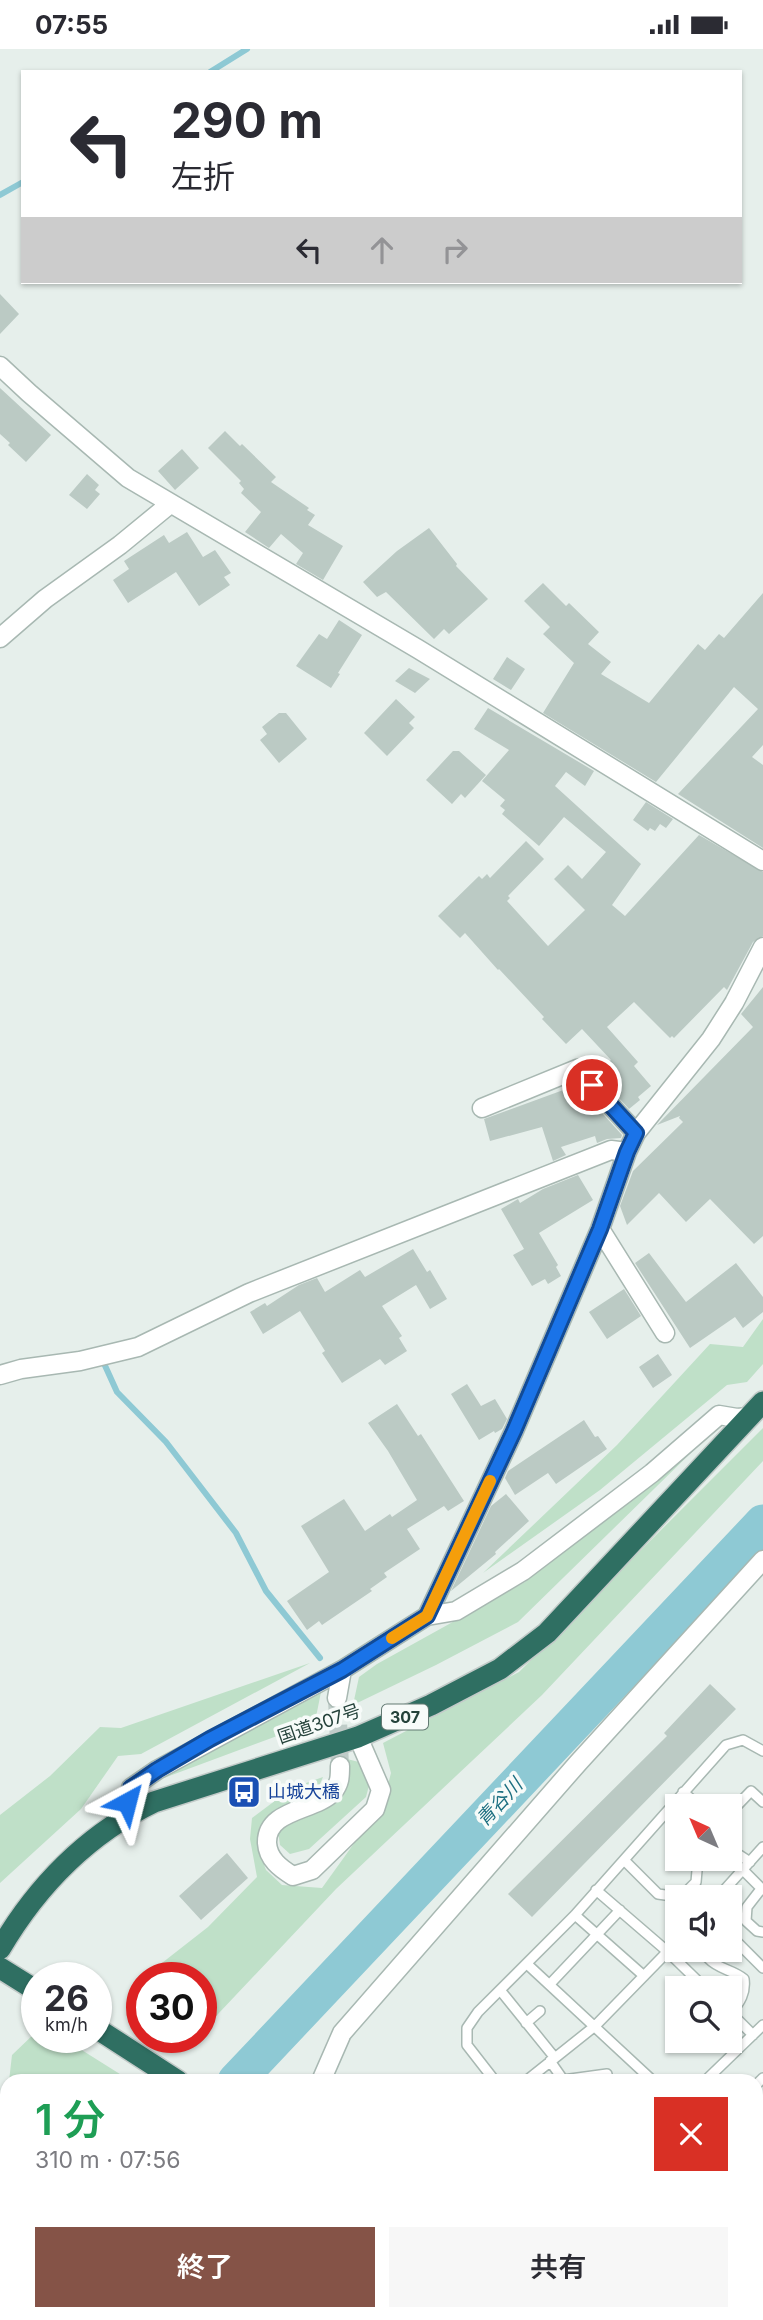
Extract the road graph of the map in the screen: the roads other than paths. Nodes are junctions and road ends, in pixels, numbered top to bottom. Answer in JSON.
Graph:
{"nodes":[{"id":1,"x":0,"y":366,"type":"edge"},
{"id":2,"x":170,"y":504,"type":"junction"},
{"id":3,"x":0,"y":638,"type":"edge"},
{"id":4,"x":763,"y":861,"type":"edge"},
{"id":5,"x":763,"y":947,"type":"edge"},
{"id":6,"x":482,"y":1108,"type":"dead end"},
{"id":7,"x":636,"y":1133,"type":"junction"},
{"id":8,"x":627,"y":1152,"type":"junction"},
{"id":9,"x":600,"y":1229,"type":"junction"},
{"id":10,"x":665,"y":1333,"type":"dead end"},
{"id":11,"x":0,"y":1375,"type":"edge"},
{"id":12,"x":756,"y":1410,"type":"edge"},
{"id":13,"x":763,"y":1560,"type":"edge"},
{"id":14,"x":427,"y":1616,"type":"junction"},
{"id":15,"x":342,"y":1670,"type":"junction"},
{"id":16,"x":337,"y":1698,"type":"tunnel mouth"},
{"id":17,"x":358,"y":1737,"type":"junction"},
{"id":18,"x":763,"y":1751,"type":"edge"},
{"id":19,"x":340,"y":1766,"type":"tunnel mouth"},
{"id":20,"x":683,"y":1792,"type":"junction"},
{"id":21,"x":685,"y":1794,"type":"edge"},
{"id":22,"x":742,"y":1801,"type":"edge"},
{"id":23,"x":763,"y":1802,"type":"edge"},
{"id":24,"x":122,"y":1817,"type":"junction"},
{"id":25,"x":763,"y":1847,"type":"edge"},
{"id":26,"x":742,"y":1856,"type":"edge"},
{"id":27,"x":624,"y":1860,"type":"junction"},
{"id":28,"x":750,"y":1861,"type":"junction"},
{"id":29,"x":743,"y":1870,"type":"junction"},
{"id":30,"x":697,"y":1871,"type":"edge"},
{"id":31,"x":729,"y":1885,"type":"edge"},
{"id":32,"x":762,"y":1889,"type":"edge"},
{"id":33,"x":596,"y":1890,"type":"junction"},
{"id":34,"x":620,"y":1910,"type":"junction"},
{"id":35,"x":575,"y":1915,"type":"junction"},
{"id":36,"x":763,"y":1932,"type":"edge"},
{"id":37,"x":598,"y":1933,"type":"junction"},
{"id":38,"x":742,"y":1947,"type":"edge"},
{"id":39,"x":0,"y":1949,"type":"edge"},
{"id":40,"x":665,"y":1949,"type":"edge"},
{"id":41,"x":665,"y":1955,"type":"edge"},
{"id":42,"x":678,"y":1962,"type":"edge"},
{"id":43,"x":712,"y":1962,"type":"edge"},
{"id":44,"x":527,"y":1964,"type":"junction"},
{"id":45,"x":0,"y":1968,"type":"edge"},
{"id":46,"x":763,"y":1968,"type":"edge"},
{"id":47,"x":644,"y":1976,"type":"junction"},
{"id":48,"x":693,"y":1976,"type":"edge"},
{"id":49,"x":740,"y":1976,"type":"edge"},
{"id":50,"x":742,"y":1977,"type":"edge"},
{"id":51,"x":21,"y":1981,"type":"edge"},
{"id":52,"x":550,"y":1984,"type":"junction"},
{"id":53,"x":500,"y":1990,"type":"junction"},
{"id":54,"x":742,"y":1996,"type":"edge"},
{"id":55,"x":540,"y":2011,"type":"dead end"},
{"id":56,"x":526,"y":2023,"type":"junction"},
{"id":57,"x":742,"y":2024,"type":"edge"},
{"id":58,"x":763,"y":2025,"type":"edge"},
{"id":59,"x":595,"y":2026,"type":"junction"},
{"id":60,"x":753,"y":2035,"type":"junction"},
{"id":61,"x":112,"y":2038,"type":"edge"},
{"id":62,"x":552,"y":2059,"type":"junction"},
{"id":63,"x":167,"y":2074,"type":"edge"},
{"id":64,"x":324,"y":2074,"type":"edge"},
{"id":65,"x":490,"y":2074,"type":"edge"},
{"id":66,"x":534,"y":2074,"type":"edge"},
{"id":67,"x":561,"y":2074,"type":"edge"},
{"id":68,"x":646,"y":2074,"type":"edge"},
{"id":69,"x":712,"y":2074,"type":"edge"}],
"edges":[{"from":1,"to":2,"type":"street"},
{"from":2,"to":3,"type":"street"},
{"from":2,"to":4,"type":"street"},
{"from":5,"to":7,"type":"street"},
{"from":6,"to":7,"type":"street"},
{"from":7,"to":8,"type":"street"},
{"from":8,"to":9,"type":"street"},
{"from":8,"to":11,"type":"street"},
{"from":9,"to":10,"type":"street"},
{"from":9,"to":14,"type":"street"},
{"from":12,"to":14,"type":"street"},
{"from":12,"to":17,"type":"highway","name":"国道307号","number":"307"},
{"from":13,"to":64,"type":"street"},
{"from":14,"to":15,"type":"street"},
{"from":15,"to":16,"type":"street"},
{"from":15,"to":24,"type":"street"},
{"from":17,"to":19,"type":"street"},
{"from":17,"to":24,"type":"highway","name":"国道307号","number":"307"},
{"from":18,"to":20,"type":"lane"},
{"from":20,"to":21,"type":"lane"},
{"from":20,"to":27,"type":"lane"},
{"from":22,"to":23,"type":"lane"},
{"from":24,"to":39,"type":"highway","name":"国道307号","number":"307"},
{"from":25,"to":28,"type":"lane"},
{"from":26,"to":28,"type":"lane"},
{"from":27,"to":30,"type":"lane"},
{"from":27,"to":33,"type":"lane"},
{"from":28,"to":29,"type":"lane"},
{"from":29,"to":31,"type":"lane"},
{"from":29,"to":32,"type":"lane"},
{"from":32,"to":36,"type":"lane"},
{"from":33,"to":34,"type":"lane"},
{"from":33,"to":35,"type":"lane"},
{"from":34,"to":37,"type":"lane"},
{"from":34,"to":40,"type":"lane"},
{"from":35,"to":37,"type":"lane"},
{"from":35,"to":44,"type":"lane"},
{"from":37,"to":47,"type":"lane"},
{"from":37,"to":52,"type":"lane"},
{"from":38,"to":46,"type":"lane"},
{"from":41,"to":47,"type":"lane"},
{"from":42,"to":48,"type":"lane"},
{"from":43,"to":49,"type":"lane"},
{"from":44,"to":52,"type":"lane"},
{"from":44,"to":53,"type":"lane"},
{"from":45,"to":51,"type":"highway"},
{"from":47,"to":59,"type":"lane"},
{"from":50,"to":54,"type":"lane"},
{"from":52,"to":59,"type":"lane"},
{"from":53,"to":56,"type":"lane"},
{"from":53,"to":65,"type":"lane"},
{"from":55,"to":56,"type":"lane"},
{"from":56,"to":62,"type":"lane"},
{"from":57,"to":60,"type":"lane"},
{"from":58,"to":60,"type":"lane"},
{"from":59,"to":62,"type":"lane"},
{"from":59,"to":68,"type":"lane"},
{"from":60,"to":69,"type":"lane"},
{"from":61,"to":63,"type":"highway"},
{"from":62,"to":66,"type":"lane"},
{"from":62,"to":67,"type":"lane"}]}
